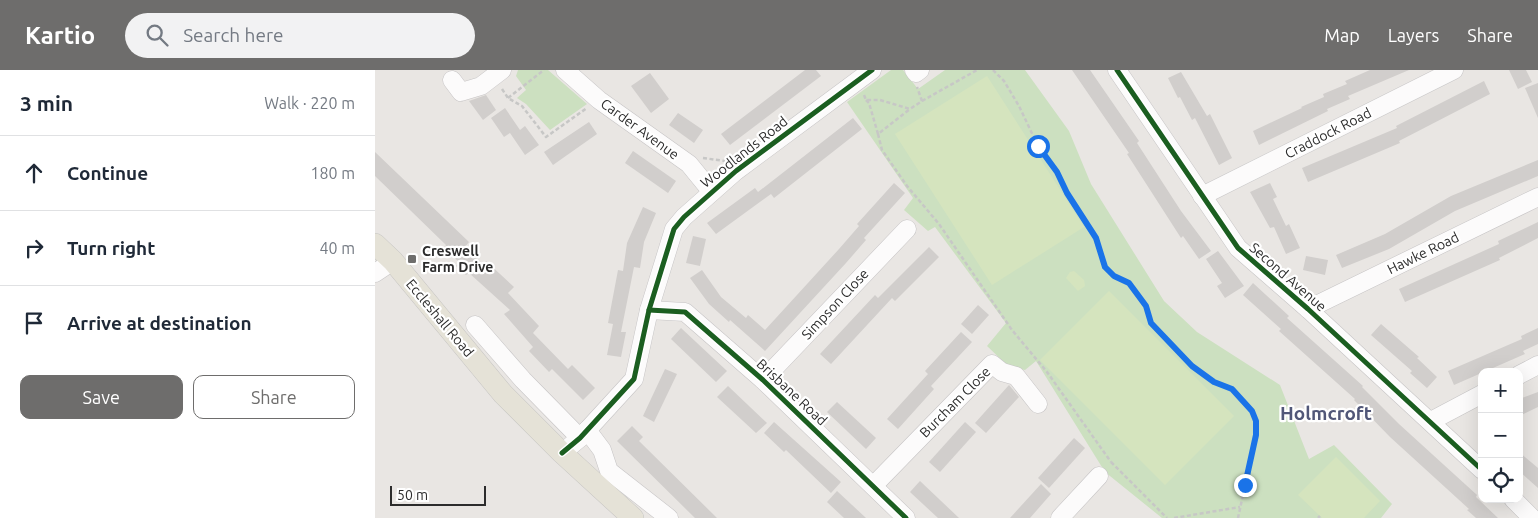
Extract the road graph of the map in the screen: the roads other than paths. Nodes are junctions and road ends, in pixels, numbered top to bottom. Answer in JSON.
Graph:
{"nodes":[{"id":1,"x":565,"y":70,"type":"edge"},
{"id":2,"x":872,"y":70,"type":"edge"},
{"id":3,"x":1454,"y":70,"type":"edge"},
{"id":4,"x":1119,"y":71,"type":"edge"},
{"id":5,"x":492,"y":78,"type":"edge"},
{"id":6,"x":452,"y":80,"type":"dead end"},
{"id":7,"x":711,"y":191,"type":"junction"},
{"id":8,"x":1202,"y":196,"type":"junction"},
{"id":9,"x":1538,"y":197,"type":"edge"},
{"id":10,"x":907,"y":229,"type":"dead end"},
{"id":11,"x":375,"y":244,"type":"edge"},
{"id":12,"x":393,"y":262,"type":"junction"},
{"id":13,"x":375,"y":273,"type":"edge"},
{"id":14,"x":1308,"y":309,"type":"junction"},
{"id":15,"x":649,"y":310,"type":"junction"},
{"id":16,"x":475,"y":325,"type":"dead end"},
{"id":17,"x":1538,"y":365,"type":"edge"},
{"id":18,"x":1523,"y":372,"type":"edge"},
{"id":19,"x":523,"y":380,"type":"junction"},
{"id":20,"x":763,"y":380,"type":"junction"},
{"id":21,"x":503,"y":394,"type":"junction"},
{"id":22,"x":1478,"y":396,"type":"edge"},
{"id":23,"x":1038,"y":404,"type":"dead end"},
{"id":24,"x":1431,"y":421,"type":"junction"},
{"id":25,"x":583,"y":434,"type":"junction"},
{"id":26,"x":562,"y":453,"type":"junction"},
{"id":27,"x":1478,"y":466,"type":"edge"},
{"id":28,"x":1099,"y":476,"type":"road end"},
{"id":29,"x":874,"y":485,"type":"junction"},
{"id":30,"x":1517,"y":503,"type":"edge"},
{"id":31,"x":633,"y":518,"type":"edge"},
{"id":32,"x":669,"y":518,"type":"edge"},
{"id":33,"x":906,"y":518,"type":"edge"},
{"id":34,"x":1060,"y":518,"type":"edge"},
{"id":35,"x":1532,"y":518,"type":"edge"}],
"edges":[{"from":1,"to":7,"type":"street","name":"Carder Avenue"},
{"from":2,"to":7,"type":"street","name":"Woodlands Road"},
{"from":3,"to":8,"type":"street","name":"Craddock Road"},
{"from":4,"to":8,"type":"street","name":"Second Avenue"},
{"from":5,"to":6,"type":"street"},
{"from":7,"to":15,"type":"street","name":"Woodlands Road"},
{"from":8,"to":14,"type":"street","name":"Second Avenue"},
{"from":9,"to":14,"type":"street","name":"Hawke Road"},
{"from":10,"to":20,"type":"street","name":"Simpson Close"},
{"from":11,"to":12,"type":"main road","name":"Eccleshall Road"},
{"from":12,"to":13,"type":"street"},
{"from":12,"to":21,"type":"main road","name":"Eccleshall Road"},
{"from":14,"to":24,"type":"street","name":"Second Avenue"},
{"from":15,"to":20,"type":"street","name":"Brisbane Road"},
{"from":15,"to":25,"type":"street","name":"Woodlands Road"},
{"from":16,"to":19,"type":"street","name":"Eccleshall Road"},
{"from":17,"to":18,"type":"street"},
{"from":19,"to":21,"type":"street"},
{"from":19,"to":25,"type":"street","name":"Eccleshall Road"},
{"from":20,"to":29,"type":"street","name":"Brisbane Road"},
{"from":21,"to":26,"type":"main road","name":"Eccleshall Road"},
{"from":22,"to":24,"type":"street"},
{"from":23,"to":29,"type":"street","name":"Burcham Close"},
{"from":24,"to":27,"type":"street","name":"Second Avenue"},
{"from":25,"to":26,"type":"street","name":"Woodlands Road"},
{"from":25,"to":32,"type":"street","name":"Eccleshall Road"},
{"from":26,"to":31,"type":"main road","name":"Eccleshall Road"},
{"from":28,"to":34,"type":"street"},
{"from":29,"to":33,"type":"street","name":"Brisbane Road"},
{"from":30,"to":35,"type":"street"}]}
